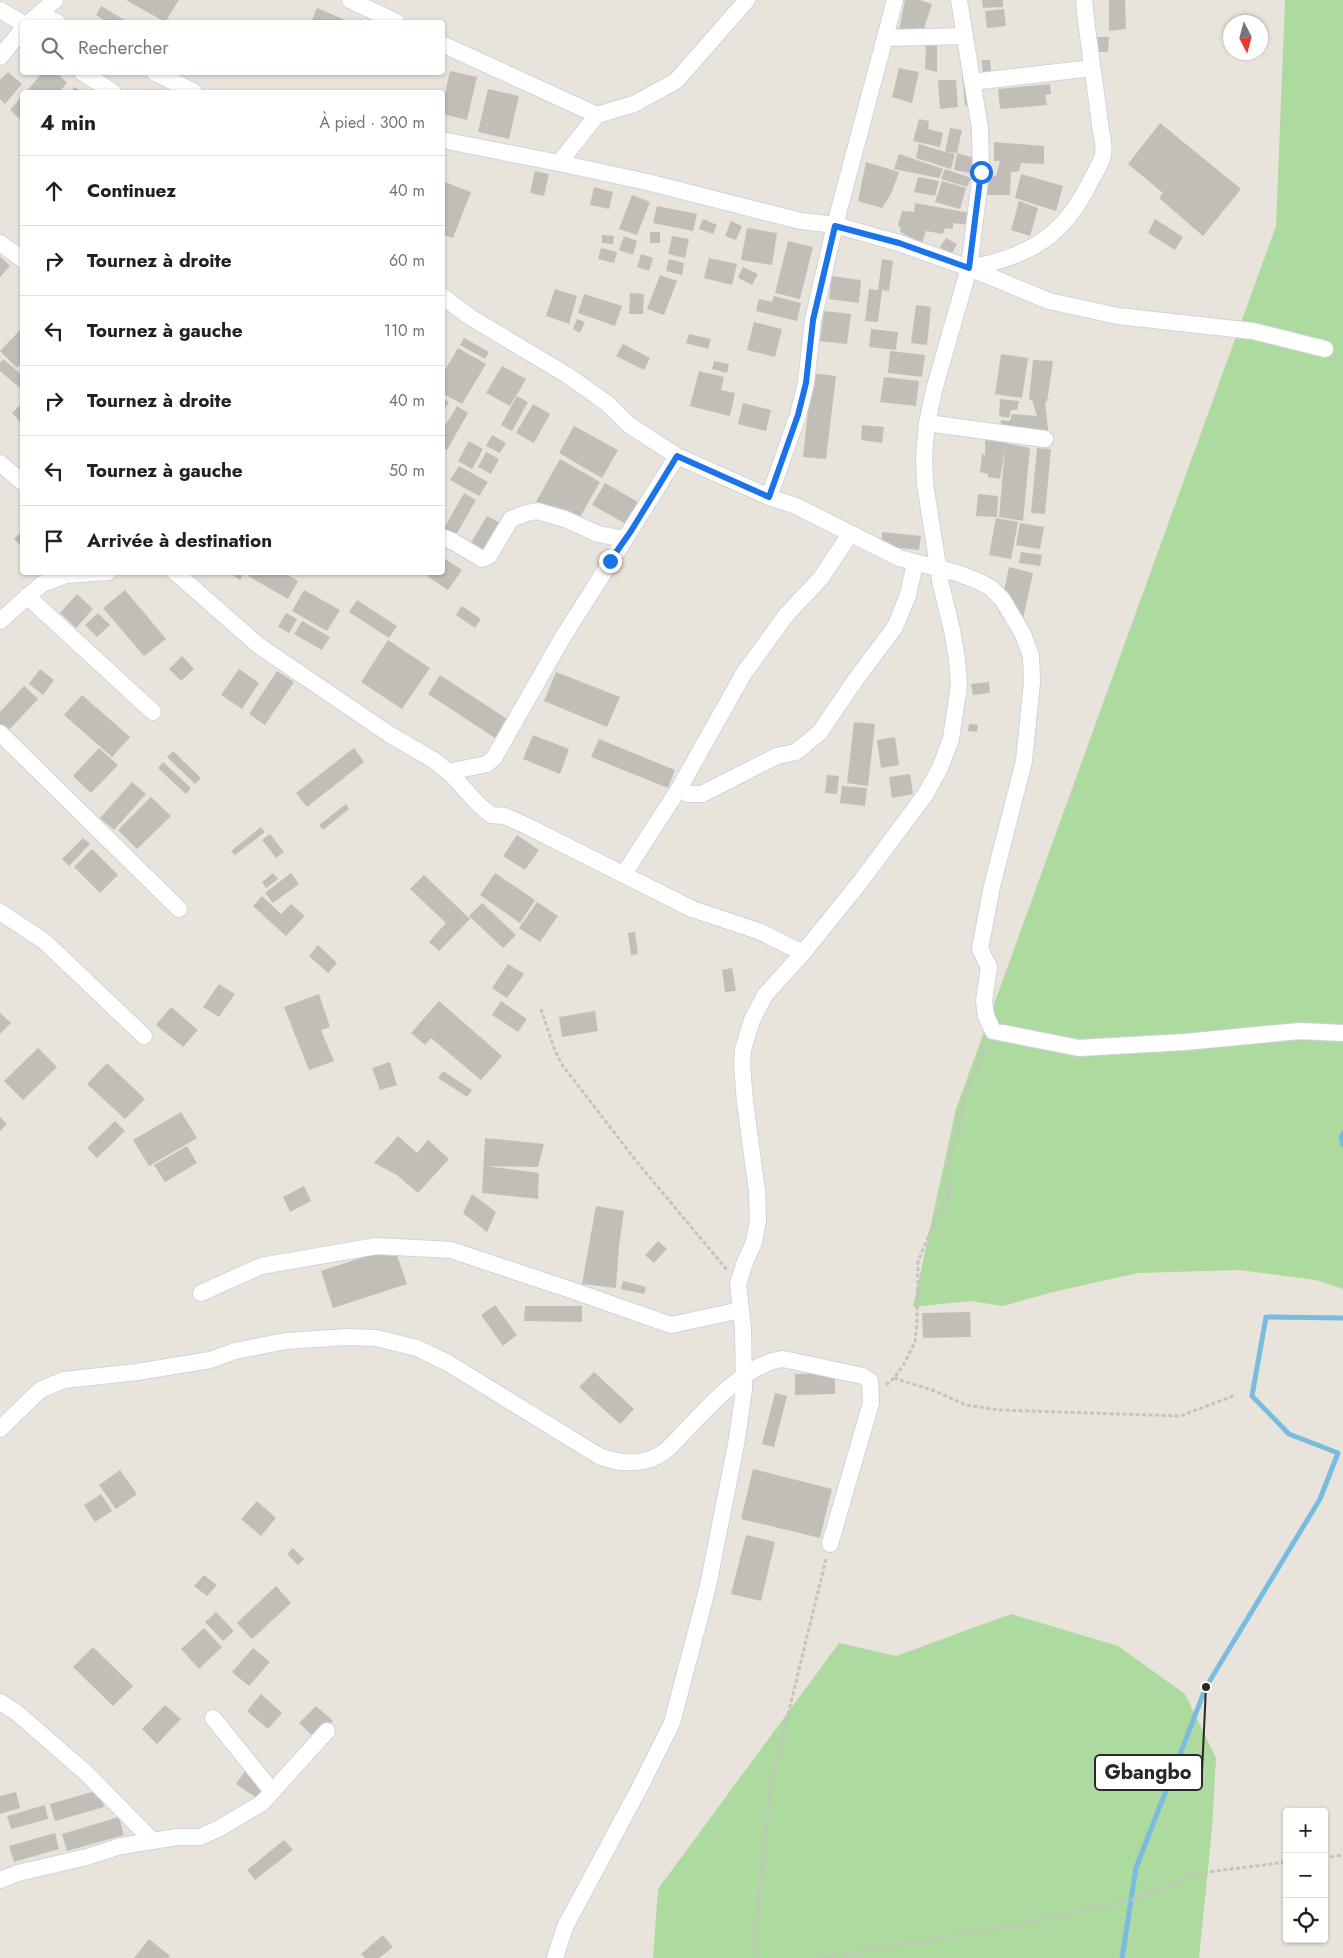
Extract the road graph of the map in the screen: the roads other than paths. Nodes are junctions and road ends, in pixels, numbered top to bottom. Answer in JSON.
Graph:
{"nodes":[{"id":1,"x":54,"y":0,"type":"edge"},
{"id":2,"x":350,"y":0,"type":"edge"},
{"id":3,"x":747,"y":0,"type":"edge"},
{"id":4,"x":895,"y":0,"type":"edge"},
{"id":5,"x":959,"y":0,"type":"edge"},
{"id":6,"x":1084,"y":0,"type":"edge"},
{"id":7,"x":0,"y":10,"type":"edge"},
{"id":8,"x":35,"y":18,"type":"edge"},
{"id":9,"x":392,"y":20,"type":"edge"},
{"id":10,"x":20,"y":22,"type":"edge"},
{"id":11,"x":20,"y":32,"type":"edge"},
{"id":12,"x":965,"y":36,"type":"junction"},
{"id":13,"x":885,"y":38,"type":"junction"},
{"id":14,"x":445,"y":45,"type":"edge"},
{"id":15,"x":0,"y":57,"type":"edge"},
{"id":16,"x":1092,"y":68,"type":"junction"},
{"id":17,"x":87,"y":75,"type":"edge"},
{"id":18,"x":160,"y":75,"type":"edge"},
{"id":19,"x":972,"y":82,"type":"junction"},
{"id":20,"x":111,"y":90,"type":"edge"},
{"id":21,"x":190,"y":90,"type":"edge"},
{"id":22,"x":598,"y":115,"type":"junction"},
{"id":23,"x":445,"y":141,"type":"edge"},
{"id":24,"x":559,"y":163,"type":"junction"},
{"id":25,"x":835,"y":226,"type":"junction"},
{"id":26,"x":0,"y":244,"type":"edge"},
{"id":27,"x":20,"y":258,"type":"edge"},
{"id":28,"x":969,"y":268,"type":"junction"},
{"id":29,"x":445,"y":298,"type":"edge"},
{"id":30,"x":1325,"y":350,"type":"dead end"},
{"id":31,"x":927,"y":423,"type":"junction"},
{"id":32,"x":1045,"y":440,"type":"dead end"},
{"id":33,"x":677,"y":456,"type":"junction"},
{"id":34,"x":0,"y":463,"type":"edge"},
{"id":35,"x":20,"y":480,"type":"edge"},
{"id":36,"x":769,"y":497,"type":"junction"},
{"id":37,"x":850,"y":534,"type":"junction"},
{"id":38,"x":445,"y":538,"type":"edge"},
{"id":39,"x":625,"y":539,"type":"junction"},
{"id":40,"x":915,"y":563,"type":"junction"},
{"id":41,"x":938,"y":570,"type":"junction"},
{"id":42,"x":64,"y":575,"type":"edge"},
{"id":43,"x":177,"y":575,"type":"edge"},
{"id":44,"x":27,"y":596,"type":"junction"},
{"id":45,"x":0,"y":621,"type":"edge"},
{"id":46,"x":153,"y":712,"type":"dead end"},
{"id":47,"x":0,"y":733,"type":"edge"},
{"id":48,"x":448,"y":772,"type":"junction"},
{"id":49,"x":680,"y":787,"type":"junction"},
{"id":50,"x":624,"y":874,"type":"junction"},
{"id":51,"x":179,"y":909,"type":"dead end"},
{"id":52,"x":2,"y":917,"type":"edge"},
{"id":53,"x":803,"y":953,"type":"junction"},
{"id":54,"x":1343,"y":1033,"type":"edge"},
{"id":55,"x":144,"y":1036,"type":"dead end"},
{"id":56,"x":201,"y":1292,"type":"dead end"},
{"id":57,"x":741,"y":1310,"type":"junction"},
{"id":58,"x":744,"y":1375,"type":"junction"},
{"id":59,"x":0,"y":1429,"type":"edge"},
{"id":60,"x":830,"y":1544,"type":"road end"},
{"id":61,"x":0,"y":1702,"type":"edge"},
{"id":62,"x":213,"y":1718,"type":"dead end"},
{"id":63,"x":327,"y":1731,"type":"dead end"},
{"id":64,"x":272,"y":1791,"type":"junction"},
{"id":65,"x":152,"y":1840,"type":"junction"},
{"id":66,"x":0,"y":1880,"type":"edge"},
{"id":67,"x":554,"y":1958,"type":"edge"}],
"edges":[{"from":1,"to":8,"type":"street"},
{"from":2,"to":9,"type":"street"},
{"from":3,"to":22,"type":"street"},
{"from":4,"to":13,"type":"street"},
{"from":5,"to":12,"type":"street"},
{"from":6,"to":16,"type":"street"},
{"from":7,"to":10,"type":"street"},
{"from":11,"to":15,"type":"street"},
{"from":12,"to":13,"type":"street"},
{"from":12,"to":19,"type":"street"},
{"from":13,"to":25,"type":"street"},
{"from":14,"to":22,"type":"street"},
{"from":16,"to":19,"type":"street"},
{"from":16,"to":28,"type":"street"},
{"from":17,"to":20,"type":"street"},
{"from":18,"to":21,"type":"street"},
{"from":19,"to":28,"type":"street"},
{"from":22,"to":24,"type":"street"},
{"from":23,"to":24,"type":"street"},
{"from":24,"to":25,"type":"street"},
{"from":25,"to":28,"type":"street"},
{"from":25,"to":36,"type":"street"},
{"from":26,"to":27,"type":"street"},
{"from":28,"to":30,"type":"street"},
{"from":28,"to":31,"type":"street"},
{"from":29,"to":33,"type":"street"},
{"from":31,"to":32,"type":"street"},
{"from":31,"to":41,"type":"street"},
{"from":33,"to":36,"type":"street"},
{"from":33,"to":39,"type":"street"},
{"from":34,"to":35,"type":"street"},
{"from":36,"to":37,"type":"street"},
{"from":37,"to":40,"type":"street"},
{"from":37,"to":49,"type":"street"},
{"from":38,"to":39,"type":"street"},
{"from":39,"to":48,"type":"street"},
{"from":40,"to":41,"type":"street"},
{"from":40,"to":49,"type":"street"},
{"from":41,"to":53,"type":"street"},
{"from":41,"to":54,"type":"street"},
{"from":42,"to":44,"type":"street"},
{"from":43,"to":48,"type":"street"},
{"from":44,"to":45,"type":"street"},
{"from":44,"to":46,"type":"street"},
{"from":47,"to":51,"type":"street"},
{"from":48,"to":50,"type":"street"},
{"from":49,"to":50,"type":"street"},
{"from":50,"to":53,"type":"street"},
{"from":52,"to":55,"type":"street"},
{"from":53,"to":57,"type":"street"},
{"from":56,"to":57,"type":"street"},
{"from":57,"to":58,"type":"street"},
{"from":58,"to":59,"type":"street"},
{"from":58,"to":60,"type":"street"},
{"from":58,"to":67,"type":"street"},
{"from":61,"to":65,"type":"street"},
{"from":62,"to":64,"type":"street"},
{"from":63,"to":64,"type":"street"},
{"from":64,"to":65,"type":"street"},
{"from":65,"to":66,"type":"street"}]}
